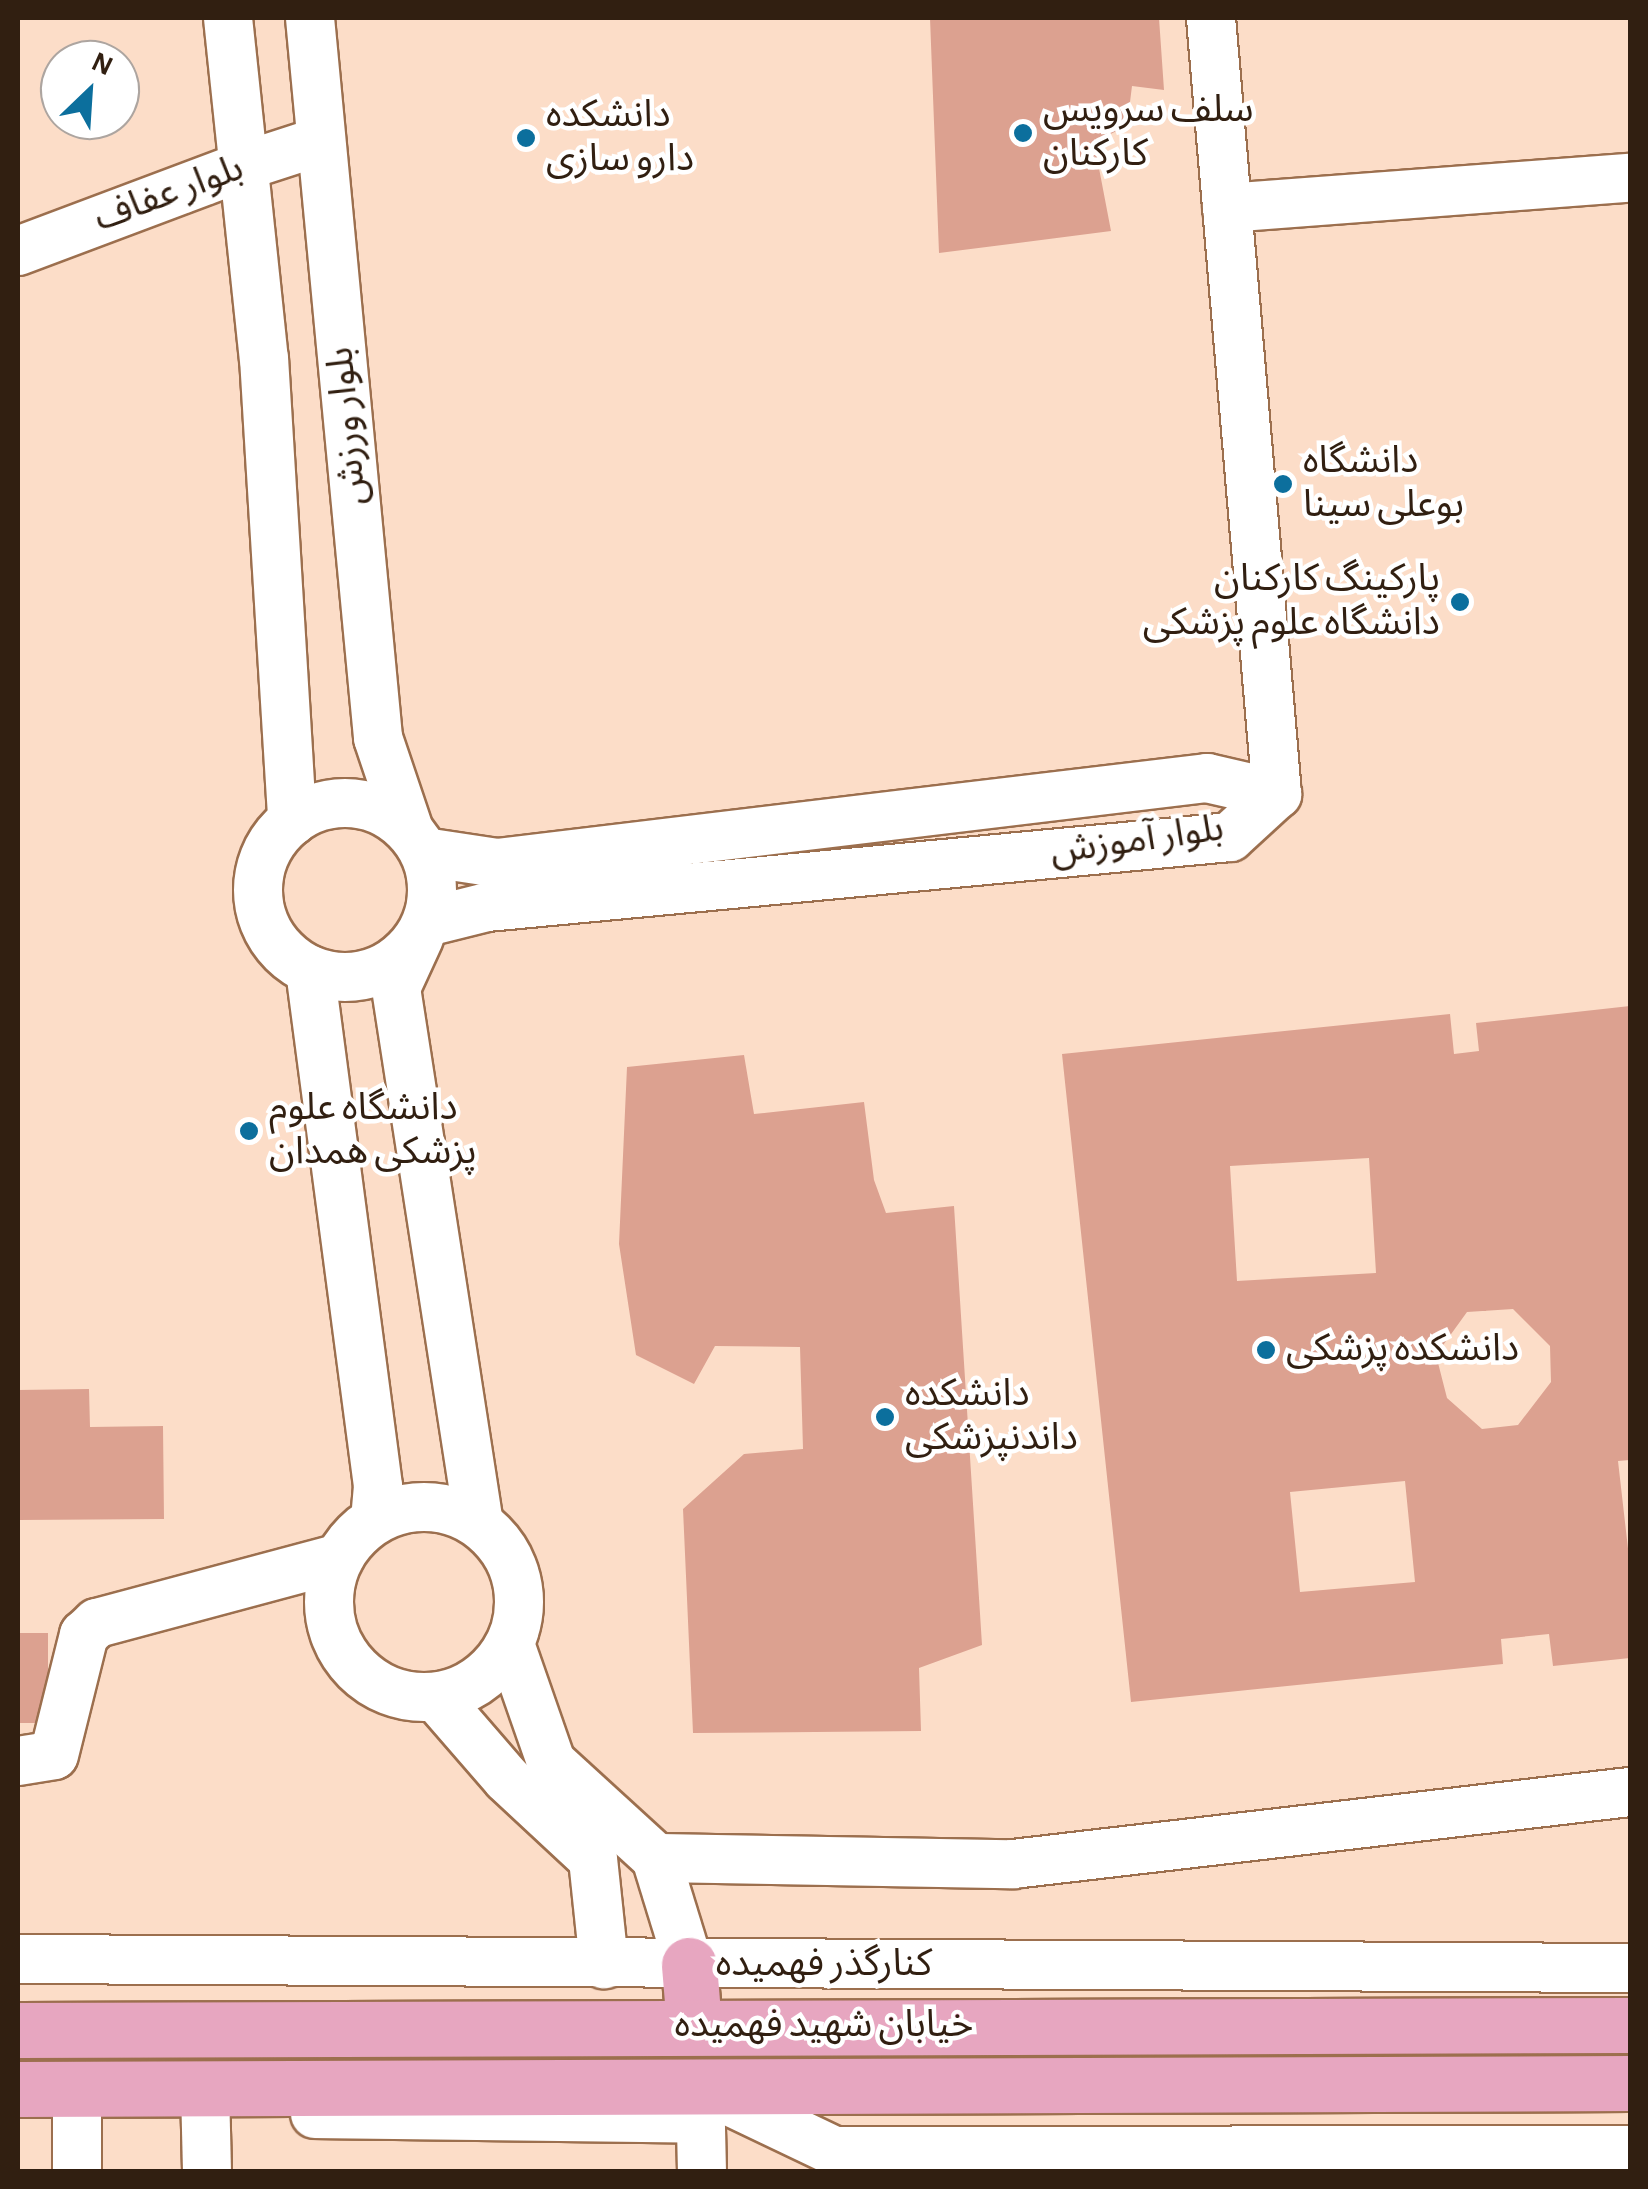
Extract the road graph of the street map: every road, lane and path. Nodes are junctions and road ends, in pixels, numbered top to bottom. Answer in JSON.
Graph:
{"nodes":[{"id":1,"x":228,"y":18,"type":"edge"},
{"id":2,"x":310,"y":18,"type":"edge"},
{"id":3,"x":1212,"y":18,"type":"edge"},
{"id":4,"x":321,"y":141,"type":"junction"},
{"id":5,"x":244,"y":166,"type":"junction"},
{"id":6,"x":1630,"y":178,"type":"edge"},
{"id":7,"x":1226,"y":208,"type":"junction"},
{"id":8,"x":18,"y":251,"type":"edge"},
{"id":9,"x":1277,"y":794,"type":"junction"},
{"id":10,"x":939,"y":813,"type":"junction"},
{"id":11,"x":292,"y":821,"type":"junction"},
{"id":12,"x":416,"y":841,"type":"junction"},
{"id":13,"x":942,"y":864,"type":"junction"},
{"id":14,"x":423,"y":930,"type":"junction"},
{"id":15,"x":310,"y":970,"type":"junction"},
{"id":16,"x":375,"y":1520,"type":"junction"},
{"id":17,"x":480,"y":1524,"type":"junction"},
{"id":18,"x":339,"y":1558,"type":"junction"},
{"id":19,"x":510,"y":1644,"type":"junction"},
{"id":20,"x":436,"y":1697,"type":"junction"},
{"id":21,"x":18,"y":1761,"type":"edge"},
{"id":22,"x":1630,"y":1792,"type":"edge"},
{"id":23,"x":656,"y":1858,"type":"junction"},
{"id":24,"x":18,"y":1960,"type":"edge"},
{"id":25,"x":604,"y":1964,"type":"junction"},
{"id":26,"x":689,"y":1964,"type":"junction"},
{"id":27,"x":1630,"y":1968,"type":"edge"},
{"id":28,"x":694,"y":2026,"type":"junction"},
{"id":29,"x":1630,"y":2026,"type":"edge"},
{"id":30,"x":18,"y":2030,"type":"edge"},
{"id":31,"x":1630,"y":2084,"type":"edge"},
{"id":32,"x":18,"y":2090,"type":"edge"},
{"id":33,"x":77,"y":2100,"type":"junction"},
{"id":34,"x":206,"y":2101,"type":"junction"},
{"id":35,"x":701,"y":2103,"type":"junction"},
{"id":36,"x":1630,"y":2150,"type":"edge"},
{"id":37,"x":77,"y":2172,"type":"edge"},
{"id":38,"x":207,"y":2172,"type":"edge"},
{"id":39,"x":702,"y":2172,"type":"edge"}],
"edges":[{"from":1,"to":5,"type":"street","name":"بلوار ورزش"},
{"from":2,"to":4,"type":"street","name":"بلوار ورزش"},
{"from":3,"to":7,"type":"street"},
{"from":4,"to":5,"type":"street","name":"بلوار عفاف"},
{"from":4,"to":12,"type":"street","name":"بلوار ورزش"},
{"from":5,"to":8,"type":"street","name":"بلوار عفاف"},
{"from":5,"to":11,"type":"street","name":"بلوار ورزش"},
{"from":6,"to":7,"type":"street"},
{"from":7,"to":9,"type":"street"},
{"from":9,"to":10,"type":"street","name":"بلوار آموزش"},
{"from":9,"to":13,"type":"street","name":"بلوار آموزش"},
{"from":10,"to":12,"type":"street","name":"بلوار آموزش"},
{"from":10,"to":13,"type":"street"},
{"from":11,"to":12,"type":"street"},
{"from":11,"to":15,"type":"street"},
{"from":12,"to":14,"type":"street"},
{"from":13,"to":14,"type":"street","name":"بلوار آموزش"},
{"from":14,"to":15,"type":"street"},
{"from":14,"to":17,"type":"street"},
{"from":15,"to":16,"type":"street"},
{"from":16,"to":17,"type":"street"},
{"from":16,"to":18,"type":"street"},
{"from":17,"to":19,"type":"street"},
{"from":18,"to":20,"type":"street"},
{"from":18,"to":21,"type":"street"},
{"from":19,"to":20,"type":"street"},
{"from":19,"to":23,"type":"street"},
{"from":20,"to":25,"type":"street"},
{"from":22,"to":23,"type":"street"},
{"from":23,"to":26,"type":"street"},
{"from":24,"to":25,"type":"street","name":"کنارگذر فهمیده"},
{"from":25,"to":26,"type":"street","name":"کنارگذر فهمیده"},
{"from":26,"to":27,"type":"street","name":"کنارگذر فهمیده"},
{"from":26,"to":28,"type":"main road"},
{"from":28,"to":29,"type":"main road","name":"خیابان شهید فهمیده"},
{"from":28,"to":30,"type":"main road","name":"خیابان شهید فهمیده"},
{"from":31,"to":35,"type":"main road","name":"خیابان شهید فهمیده"},
{"from":32,"to":33,"type":"main road","name":"خیابان شهید فهمیده"},
{"from":33,"to":34,"type":"main road","name":"خیابان شهید فهمیده"},
{"from":33,"to":37,"type":"street"},
{"from":34,"to":35,"type":"main road","name":"خیابان شهید فهمیده"},
{"from":34,"to":38,"type":"street"},
{"from":35,"to":36,"type":"street"},
{"from":35,"to":39,"type":"street"}]}
